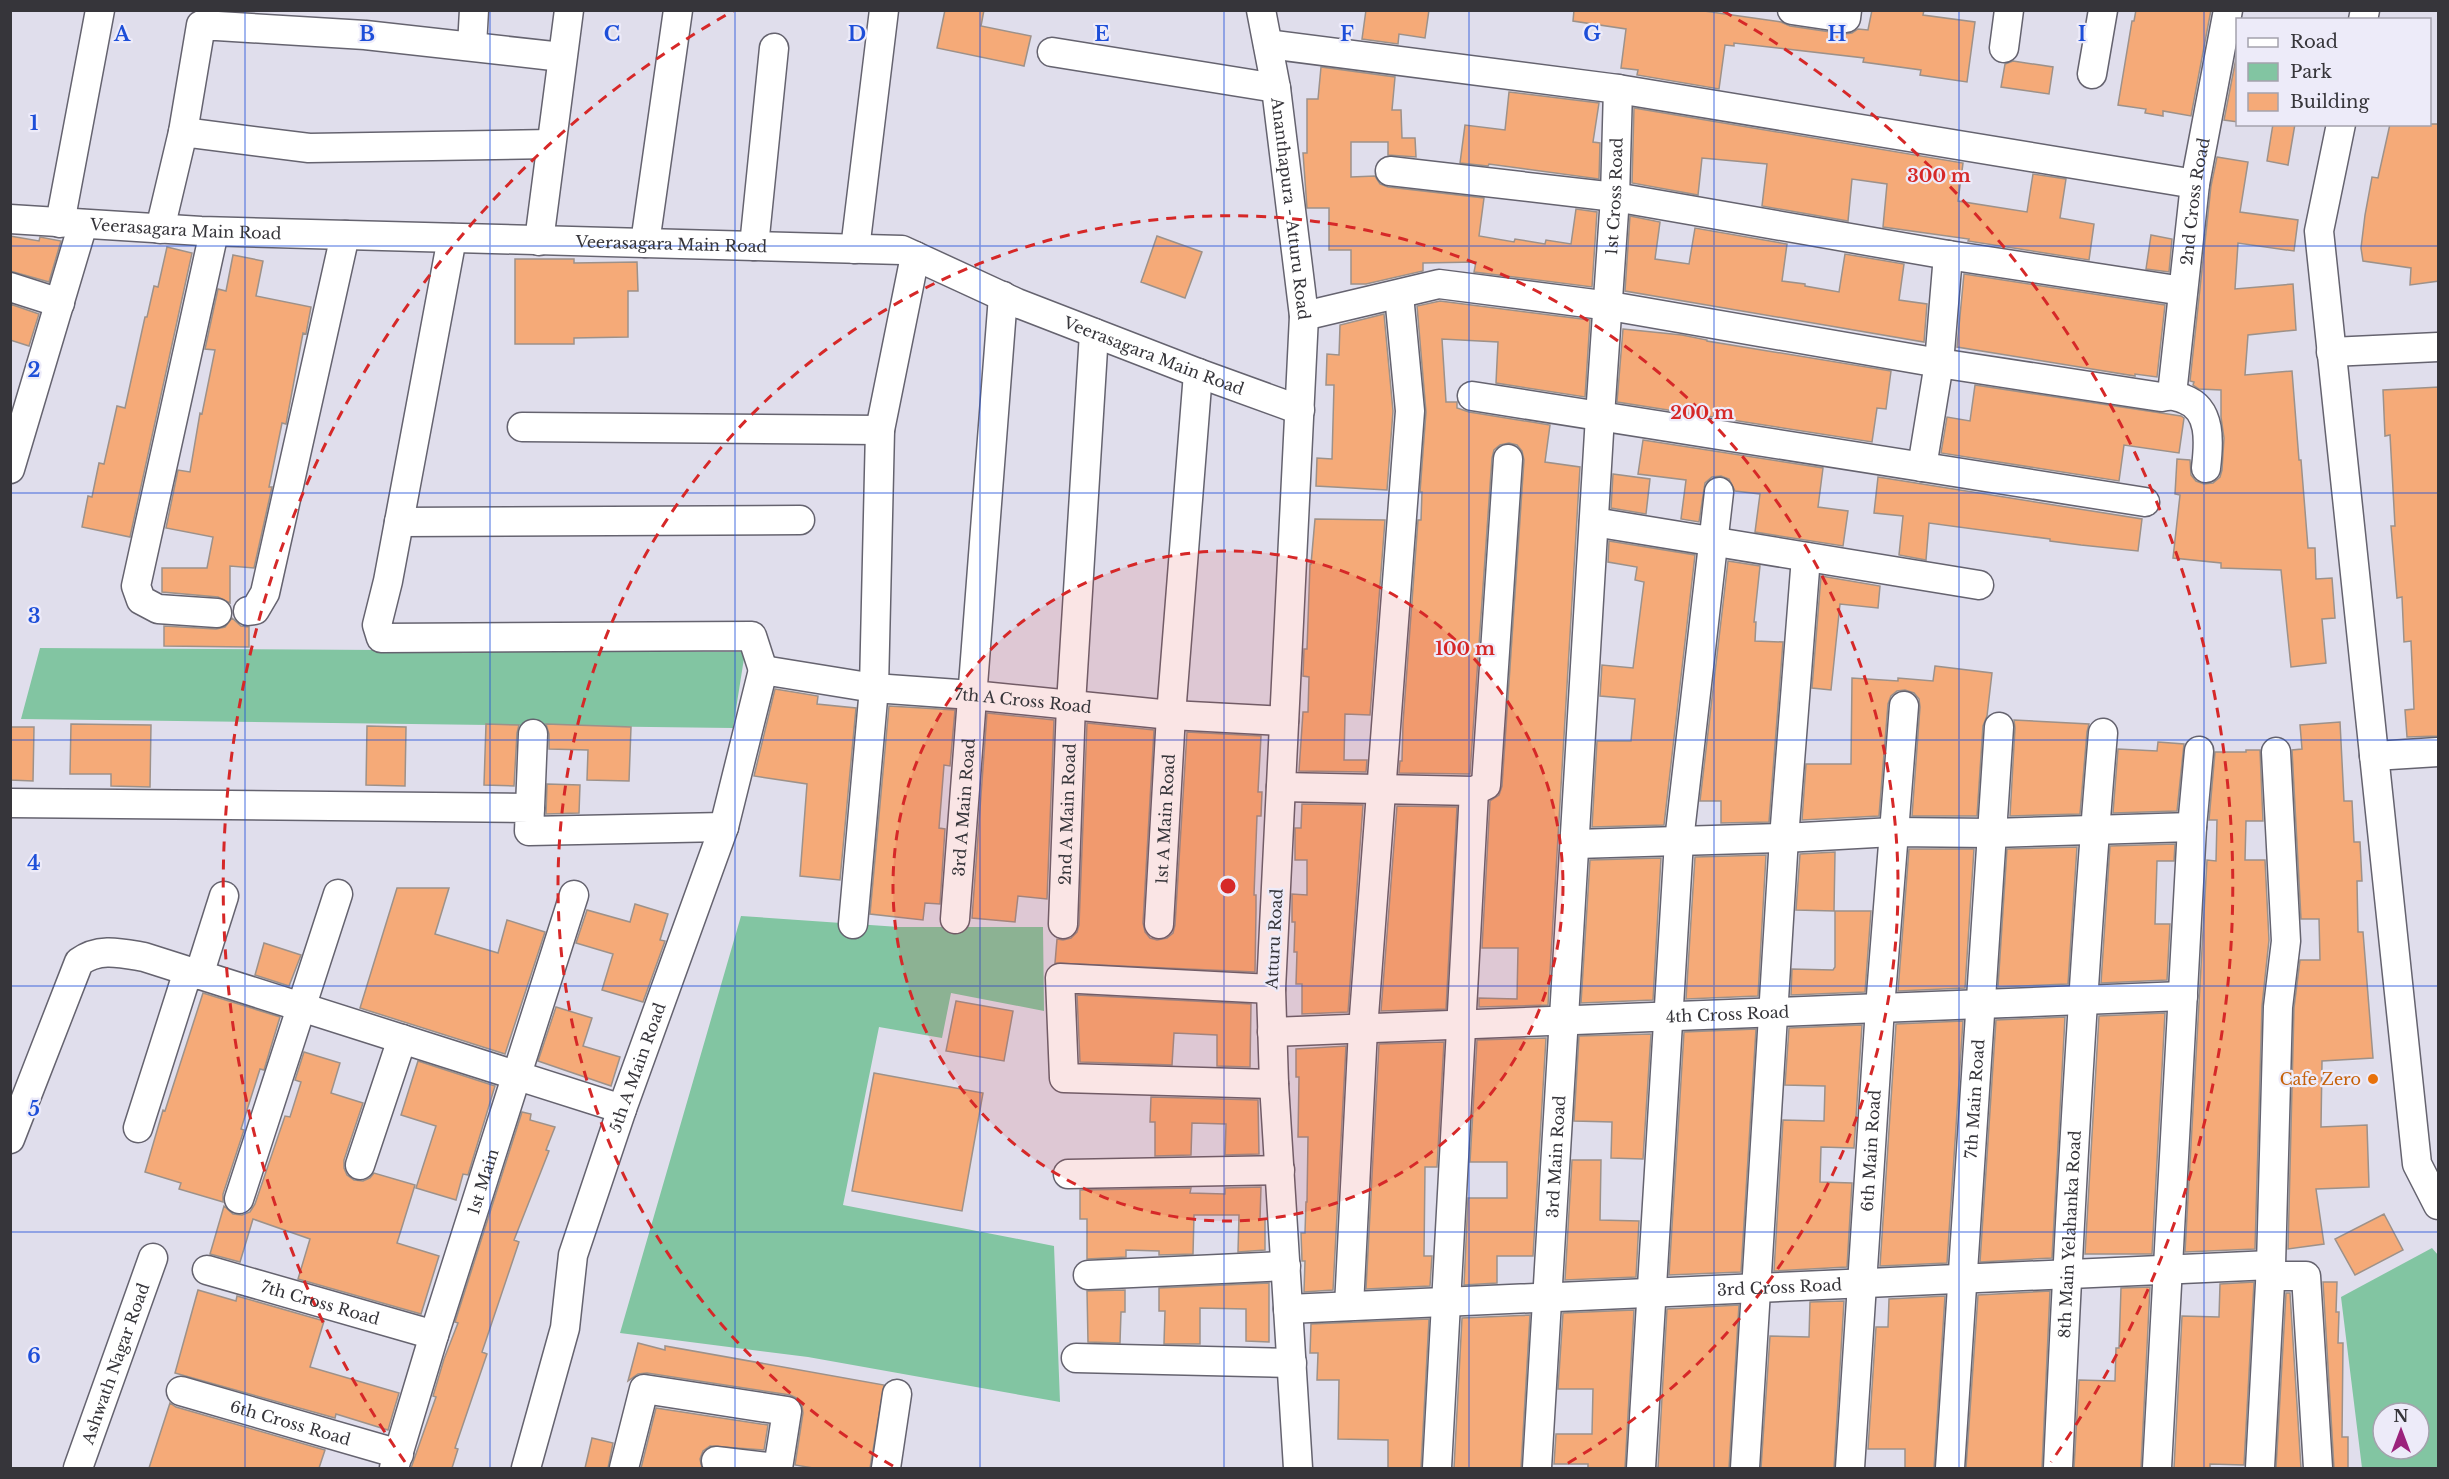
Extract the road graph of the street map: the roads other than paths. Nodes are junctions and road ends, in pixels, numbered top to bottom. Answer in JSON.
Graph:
{"nodes":[{"id":1,"x":100,"y":10,"type":"edge"},
{"id":2,"x":474,"y":10,"type":"edge"},
{"id":3,"x":569,"y":10,"type":"edge"},
{"id":4,"x":678,"y":10,"type":"edge"},
{"id":5,"x":884,"y":10,"type":"edge"},
{"id":6,"x":1261,"y":10,"type":"edge"},
{"id":7,"x":1792,"y":10,"type":"edge"},
{"id":8,"x":2009,"y":10,"type":"edge"},
{"id":9,"x":2103,"y":10,"type":"edge"},
{"id":10,"x":2228,"y":10,"type":"edge"},
{"id":11,"x":1846,"y":14,"type":"edge"},
{"id":12,"x":201,"y":18,"type":"edge"},
{"id":13,"x":367,"y":23,"type":"edge"},
{"id":14,"x":1268,"y":44,"type":"junction"},
{"id":15,"x":472,"y":46,"type":"junction"},
{"id":16,"x":774,"y":48,"type":"dead end"},
{"id":17,"x":2004,"y":48,"type":"dead end"},
{"id":18,"x":1052,"y":52,"type":"dead end"},
{"id":19,"x":562,"y":57,"type":"junction"},
{"id":20,"x":2092,"y":74,"type":"dead end"},
{"id":21,"x":1276,"y":88,"type":"junction"},
{"id":22,"x":1618,"y":89,"type":"junction"},
{"id":23,"x":2341,"y":126,"type":"edge"},
{"id":24,"x":183,"y":132,"type":"junction"},
{"id":25,"x":551,"y":144,"type":"junction"},
{"id":26,"x":1390,"y":171,"type":"dead end"},
{"id":27,"x":2195,"y":184,"type":"junction"},
{"id":28,"x":1615,"y":197,"type":"junction"},
{"id":29,"x":10,"y":219,"type":"edge"},
{"id":30,"x":72,"y":223,"type":"junction"},
{"id":31,"x":160,"y":229,"type":"junction"},
{"id":32,"x":214,"y":232,"type":"junction"},
{"id":33,"x":345,"y":236,"type":"junction"},
{"id":34,"x":452,"y":238,"type":"junction"},
{"id":35,"x":539,"y":241,"type":"junction"},
{"id":36,"x":645,"y":243,"type":"junction"},
{"id":37,"x":754,"y":246,"type":"junction"},
{"id":38,"x":855,"y":249,"type":"junction"},
{"id":39,"x":1948,"y":255,"type":"junction"},
{"id":40,"x":915,"y":256,"type":"junction"},
{"id":41,"x":10,"y":287,"type":"edge"},
{"id":42,"x":2183,"y":291,"type":"junction"},
{"id":43,"x":1399,"y":295,"type":"junction"},
{"id":44,"x":1003,"y":296,"type":"junction"},
{"id":45,"x":60,"y":303,"type":"junction"},
{"id":46,"x":1610,"y":306,"type":"junction"},
{"id":47,"x":1304,"y":316,"type":"junction"},
{"id":48,"x":1094,"y":333,"type":"junction"},
{"id":49,"x":2439,"y":347,"type":"edge"},
{"id":50,"x":2331,"y":352,"type":"junction"},
{"id":51,"x":1939,"y":363,"type":"junction"},
{"id":52,"x":1198,"y":373,"type":"junction"},
{"id":53,"x":2172,"y":394,"type":"junction"},
{"id":54,"x":1472,"y":396,"type":"dead end"},
{"id":55,"x":1300,"y":410,"type":"junction"},
{"id":56,"x":1600,"y":416,"type":"junction"},
{"id":57,"x":522,"y":427,"type":"dead end"},
{"id":58,"x":880,"y":430,"type":"junction"},
{"id":59,"x":1508,"y":459,"type":"dead end"},
{"id":60,"x":1922,"y":467,"type":"junction"},
{"id":61,"x":2206,"y":468,"type":"dead end"},
{"id":62,"x":10,"y":469,"type":"edge"},
{"id":63,"x":1719,"y":492,"type":"dead end"},
{"id":64,"x":2145,"y":502,"type":"dead end"},
{"id":65,"x":800,"y":520,"type":"dead end"},
{"id":66,"x":399,"y":522,"type":"junction"},
{"id":67,"x":1594,"y":522,"type":"junction"},
{"id":68,"x":1712,"y":541,"type":"junction"},
{"id":69,"x":1806,"y":557,"type":"junction"},
{"id":70,"x":1979,"y":585,"type":"dead end"},
{"id":71,"x":248,"y":611,"type":"dead end"},
{"id":72,"x":217,"y":613,"type":"dead end"},
{"id":73,"x":763,"y":670,"type":"junction"},
{"id":74,"x":874,"y":688,"type":"junction"},
{"id":75,"x":972,"y":695,"type":"junction"},
{"id":76,"x":1071,"y":704,"type":"junction"},
{"id":77,"x":1904,"y":706,"type":"dead end"},
{"id":78,"x":1171,"y":715,"type":"junction"},
{"id":79,"x":1284,"y":721,"type":"junction"},
{"id":80,"x":1999,"y":727,"type":"dead end"},
{"id":81,"x":2103,"y":733,"type":"dead end"},
{"id":82,"x":533,"y":734,"type":"dead end"},
{"id":83,"x":2199,"y":751,"type":"dead end"},
{"id":84,"x":2276,"y":752,"type":"dead end"},
{"id":85,"x":2439,"y":752,"type":"edge"},
{"id":86,"x":2374,"y":756,"type":"junction"},
{"id":87,"x":1281,"y":787,"type":"junction"},
{"id":88,"x":1382,"y":789,"type":"junction"},
{"id":89,"x":1474,"y":791,"type":"junction"},
{"id":90,"x":10,"y":803,"type":"edge"},
{"id":91,"x":530,"y":808,"type":"junction"},
{"id":92,"x":724,"y":826,"type":"junction"},
{"id":93,"x":2192,"y":827,"type":"junction"},
{"id":94,"x":2094,"y":830,"type":"junction"},
{"id":95,"x":1893,"y":832,"type":"junction"},
{"id":96,"x":1992,"y":833,"type":"junction"},
{"id":97,"x":1784,"y":838,"type":"junction"},
{"id":98,"x":1679,"y":841,"type":"junction"},
{"id":99,"x":1576,"y":844,"type":"junction"},
{"id":100,"x":338,"y":894,"type":"dead end"},
{"id":101,"x":574,"y":895,"type":"dead end"},
{"id":102,"x":224,"y":896,"type":"dead end"},
{"id":103,"x":955,"y":919,"type":"dead end"},
{"id":104,"x":853,"y":924,"type":"dead end"},
{"id":105,"x":1063,"y":924,"type":"dead end"},
{"id":106,"x":1160,"y":924,"type":"dead end"},
{"id":107,"x":194,"y":973,"type":"junction"},
{"id":108,"x":1271,"y":989,"type":"junction"},
{"id":109,"x":2183,"y":996,"type":"junction"},
{"id":110,"x":2084,"y":1000,"type":"junction"},
{"id":111,"x":1981,"y":1004,"type":"junction"},
{"id":112,"x":301,"y":1007,"type":"junction"},
{"id":113,"x":1880,"y":1008,"type":"junction"},
{"id":114,"x":1773,"y":1012,"type":"junction"},
{"id":115,"x":1669,"y":1016,"type":"junction"},
{"id":116,"x":1565,"y":1020,"type":"junction"},
{"id":117,"x":1461,"y":1024,"type":"junction"},
{"id":118,"x":1363,"y":1029,"type":"junction"},
{"id":119,"x":1272,"y":1032,"type":"junction"},
{"id":120,"x":402,"y":1039,"type":"junction"},
{"id":121,"x":517,"y":1076,"type":"junction"},
{"id":122,"x":1274,"y":1084,"type":"junction"},
{"id":123,"x":622,"y":1109,"type":"junction"},
{"id":124,"x":138,"y":1128,"type":"dead end"},
{"id":125,"x":10,"y":1139,"type":"edge"},
{"id":126,"x":360,"y":1164,"type":"dead end"},
{"id":127,"x":1280,"y":1170,"type":"junction"},
{"id":128,"x":1068,"y":1174,"type":"dead end"},
{"id":129,"x":239,"y":1199,"type":"dead end"},
{"id":130,"x":2439,"y":1205,"type":"edge"},
{"id":131,"x":153,"y":1258,"type":"dead end"},
{"id":132,"x":1286,"y":1266,"type":"junction"},
{"id":133,"x":2168,"y":1269,"type":"junction"},
{"id":134,"x":207,"y":1270,"type":"dead end"},
{"id":135,"x":2270,"y":1270,"type":"junction"},
{"id":136,"x":2067,"y":1274,"type":"junction"},
{"id":137,"x":1088,"y":1275,"type":"dead end"},
{"id":138,"x":1963,"y":1279,"type":"junction"},
{"id":139,"x":1862,"y":1283,"type":"junction"},
{"id":140,"x":1756,"y":1288,"type":"junction"},
{"id":141,"x":1652,"y":1293,"type":"junction"},
{"id":142,"x":1548,"y":1298,"type":"junction"},
{"id":143,"x":1446,"y":1302,"type":"junction"},
{"id":144,"x":1349,"y":1306,"type":"junction"},
{"id":145,"x":1288,"y":1309,"type":"junction"},
{"id":146,"x":434,"y":1335,"type":"junction"},
{"id":147,"x":1076,"y":1358,"type":"dead end"},
{"id":148,"x":1292,"y":1363,"type":"junction"},
{"id":149,"x":181,"y":1390,"type":"dead end"},
{"id":150,"x":897,"y":1394,"type":"dead end"},
{"id":151,"x":396,"y":1461,"type":"edge"},
{"id":152,"x":716,"y":1461,"type":"dead end"},
{"id":153,"x":78,"y":1468,"type":"edge"},
{"id":154,"x":525,"y":1468,"type":"edge"},
{"id":155,"x":624,"y":1468,"type":"edge"},
{"id":156,"x":777,"y":1468,"type":"edge"},
{"id":157,"x":886,"y":1468,"type":"edge"},
{"id":158,"x":1298,"y":1468,"type":"edge"},
{"id":159,"x":1437,"y":1468,"type":"edge"},
{"id":160,"x":1538,"y":1468,"type":"edge"},
{"id":161,"x":1641,"y":1468,"type":"edge"},
{"id":162,"x":1745,"y":1468,"type":"edge"},
{"id":163,"x":1850,"y":1468,"type":"edge"},
{"id":164,"x":1950,"y":1468,"type":"edge"},
{"id":165,"x":2058,"y":1468,"type":"edge"},
{"id":166,"x":2157,"y":1468,"type":"edge"},
{"id":167,"x":2260,"y":1468,"type":"edge"},
{"id":168,"x":2318,"y":1468,"type":"edge"}],
"edges":[{"from":1,"to":30,"type":"street"},
{"from":2,"to":15,"type":"street"},
{"from":3,"to":19,"type":"street"},
{"from":4,"to":36,"type":"street"},
{"from":5,"to":38,"type":"street"},
{"from":6,"to":14,"type":"street","name":"Ananthapura - Atturu Road"},
{"from":7,"to":11,"type":"street"},
{"from":8,"to":17,"type":"street"},
{"from":9,"to":20,"type":"street"},
{"from":10,"to":27,"type":"street","name":"2nd Cross Road"},
{"from":12,"to":13,"type":"street"},
{"from":12,"to":24,"type":"street"},
{"from":13,"to":15,"type":"street"},
{"from":14,"to":21,"type":"street","name":"Ananthapura - Atturu Road"},
{"from":14,"to":22,"type":"street"},
{"from":15,"to":19,"type":"street"},
{"from":16,"to":37,"type":"street"},
{"from":18,"to":21,"type":"street"},
{"from":19,"to":25,"type":"street"},
{"from":21,"to":47,"type":"street","name":"Ananthapura - Atturu Road"},
{"from":22,"to":27,"type":"street"},
{"from":22,"to":28,"type":"street","name":"1st Cross Road"},
{"from":23,"to":50,"type":"street"},
{"from":24,"to":25,"type":"street"},
{"from":24,"to":31,"type":"street"},
{"from":25,"to":35,"type":"street"},
{"from":26,"to":28,"type":"street"},
{"from":27,"to":42,"type":"street","name":"2nd Cross Road"},
{"from":28,"to":39,"type":"street"},
{"from":28,"to":46,"type":"street","name":"1st Cross Road"},
{"from":29,"to":30,"type":"street","name":"Veerasagara Main Road"},
{"from":30,"to":31,"type":"street","name":"Veerasagara Main Road"},
{"from":30,"to":45,"type":"street"},
{"from":31,"to":32,"type":"street","name":"Veerasagara Main Road"},
{"from":32,"to":33,"type":"street","name":"Veerasagara Main Road"},
{"from":32,"to":72,"type":"street"},
{"from":33,"to":34,"type":"street","name":"Veerasagara Main Road"},
{"from":33,"to":71,"type":"street"},
{"from":34,"to":35,"type":"street","name":"Veerasagara Main Road"},
{"from":34,"to":66,"type":"street"},
{"from":35,"to":36,"type":"street","name":"Veerasagara Main Road"},
{"from":36,"to":37,"type":"street","name":"Veerasagara Main Road"},
{"from":37,"to":38,"type":"street","name":"Veerasagara Main Road"},
{"from":38,"to":40,"type":"street","name":"Veerasagara Main Road"},
{"from":39,"to":42,"type":"street"},
{"from":39,"to":51,"type":"street"},
{"from":40,"to":44,"type":"street","name":"Veerasagara Main Road"},
{"from":40,"to":58,"type":"street"},
{"from":41,"to":45,"type":"street"},
{"from":42,"to":53,"type":"street","name":"2nd Cross Road"},
{"from":43,"to":46,"type":"street"},
{"from":43,"to":47,"type":"street"},
{"from":43,"to":88,"type":"street"},
{"from":44,"to":48,"type":"street","name":"Veerasagara Main Road"},
{"from":44,"to":75,"type":"street","name":"3rd A Main Road"},
{"from":45,"to":62,"type":"street"},
{"from":46,"to":51,"type":"street"},
{"from":46,"to":56,"type":"street"},
{"from":47,"to":55,"type":"street","name":"Ananthapura - Atturu Road"},
{"from":48,"to":52,"type":"street","name":"Veerasagara Main Road"},
{"from":48,"to":76,"type":"street","name":"2nd A Main Road"},
{"from":49,"to":50,"type":"street"},
{"from":50,"to":86,"type":"street"},
{"from":51,"to":53,"type":"street"},
{"from":51,"to":60,"type":"street"},
{"from":52,"to":55,"type":"street","name":"Veerasagara Main Road"},
{"from":52,"to":78,"type":"street","name":"1st A Main Road"},
{"from":53,"to":61,"type":"street"},
{"from":54,"to":56,"type":"street"},
{"from":55,"to":79,"type":"street","name":"Atturu Road"},
{"from":56,"to":60,"type":"street"},
{"from":56,"to":67,"type":"street","name":"3rd Main Road"},
{"from":57,"to":58,"type":"street"},
{"from":58,"to":74,"type":"street"},
{"from":59,"to":89,"type":"street"},
{"from":60,"to":64,"type":"street"},
{"from":63,"to":68,"type":"street"},
{"from":65,"to":66,"type":"street"},
{"from":66,"to":73,"type":"street"},
{"from":67,"to":68,"type":"street"},
{"from":67,"to":99,"type":"street","name":"3rd Main Road"},
{"from":68,"to":69,"type":"street"},
{"from":68,"to":98,"type":"street"},
{"from":69,"to":70,"type":"street"},
{"from":69,"to":97,"type":"street"},
{"from":73,"to":74,"type":"street","name":"7th A Cross Road"},
{"from":73,"to":92,"type":"street","name":"5th A Main Road"},
{"from":74,"to":75,"type":"street","name":"7th A Cross Road"},
{"from":74,"to":104,"type":"street"},
{"from":75,"to":76,"type":"street","name":"7th A Cross Road"},
{"from":75,"to":103,"type":"street","name":"3rd A Main Road"},
{"from":76,"to":78,"type":"street","name":"7th A Cross Road"},
{"from":76,"to":105,"type":"street","name":"2nd A Main Road"},
{"from":77,"to":95,"type":"street","name":"6th Main Road"},
{"from":78,"to":79,"type":"street","name":"7th A Cross Road"},
{"from":78,"to":106,"type":"street","name":"1st A Main Road"},
{"from":79,"to":87,"type":"street","name":"Atturu Road"},
{"from":80,"to":96,"type":"street","name":"7th Main Road"},
{"from":81,"to":94,"type":"street","name":"8th Main Yelahanka Road"},
{"from":82,"to":91,"type":"street"},
{"from":83,"to":93,"type":"street"},
{"from":84,"to":135,"type":"street"},
{"from":85,"to":86,"type":"street"},
{"from":86,"to":130,"type":"street"},
{"from":87,"to":88,"type":"street"},
{"from":87,"to":108,"type":"street","name":"Atturu Road"},
{"from":88,"to":89,"type":"street"},
{"from":88,"to":118,"type":"street"},
{"from":89,"to":117,"type":"street"},
{"from":90,"to":91,"type":"street"},
{"from":91,"to":92,"type":"street"},
{"from":92,"to":123,"type":"street","name":"5th A Main Road"},
{"from":93,"to":94,"type":"street"},
{"from":93,"to":109,"type":"street"},
{"from":94,"to":96,"type":"street"},
{"from":94,"to":110,"type":"street","name":"8th Main Yelahanka Road"},
{"from":95,"to":96,"type":"street"},
{"from":95,"to":97,"type":"street"},
{"from":95,"to":113,"type":"street","name":"6th Main Road"},
{"from":96,"to":111,"type":"street","name":"7th Main Road"},
{"from":97,"to":98,"type":"street"},
{"from":97,"to":114,"type":"street"},
{"from":98,"to":99,"type":"street"},
{"from":98,"to":115,"type":"street"},
{"from":99,"to":116,"type":"street","name":"3rd Main Road"},
{"from":100,"to":112,"type":"street"},
{"from":101,"to":121,"type":"street","name":"1st Main"},
{"from":102,"to":107,"type":"street"},
{"from":107,"to":112,"type":"street"},
{"from":107,"to":124,"type":"street"},
{"from":107,"to":125,"type":"street"},
{"from":108,"to":119,"type":"street","name":"Atturu Road"},
{"from":108,"to":122,"type":"street"},
{"from":109,"to":110,"type":"street","name":"4th Cross Road"},
{"from":109,"to":133,"type":"street"},
{"from":110,"to":111,"type":"street","name":"4th Cross Road"},
{"from":110,"to":136,"type":"street","name":"8th Main Yelahanka Road"},
{"from":111,"to":113,"type":"street","name":"4th Cross Road"},
{"from":111,"to":138,"type":"street","name":"7th Main Road"},
{"from":112,"to":120,"type":"street"},
{"from":112,"to":129,"type":"street"},
{"from":113,"to":114,"type":"street","name":"4th Cross Road"},
{"from":113,"to":139,"type":"street","name":"6th Main Road"},
{"from":114,"to":115,"type":"street","name":"4th Cross Road"},
{"from":114,"to":140,"type":"street"},
{"from":115,"to":116,"type":"street","name":"4th Cross Road"},
{"from":115,"to":141,"type":"street"},
{"from":116,"to":117,"type":"street","name":"4th Cross Road"},
{"from":116,"to":142,"type":"street","name":"3rd Main Road"},
{"from":117,"to":118,"type":"street","name":"4th Cross Road"},
{"from":117,"to":143,"type":"street"},
{"from":118,"to":119,"type":"street","name":"4th Cross Road"},
{"from":118,"to":144,"type":"street"},
{"from":119,"to":122,"type":"street","name":"Atturu Road"},
{"from":120,"to":121,"type":"street"},
{"from":120,"to":126,"type":"street"},
{"from":121,"to":123,"type":"street"},
{"from":121,"to":146,"type":"street","name":"1st Main"},
{"from":122,"to":127,"type":"street","name":"Atturu Road"},
{"from":123,"to":154,"type":"street","name":"5th A Main Road"},
{"from":127,"to":128,"type":"street"},
{"from":127,"to":132,"type":"street","name":"Atturu Road"},
{"from":131,"to":153,"type":"street","name":"Ashwath Nagar Road"},
{"from":132,"to":137,"type":"street"},
{"from":132,"to":145,"type":"street","name":"Atturu Road"},
{"from":133,"to":135,"type":"street","name":"3rd Cross Road"},
{"from":133,"to":136,"type":"street","name":"3rd Cross Road"},
{"from":133,"to":166,"type":"street"},
{"from":134,"to":146,"type":"street","name":"7th Cross Road"},
{"from":135,"to":167,"type":"street"},
{"from":135,"to":168,"type":"street","name":"3rd Cross Road"},
{"from":136,"to":138,"type":"street","name":"3rd Cross Road"},
{"from":136,"to":165,"type":"street","name":"8th Main Yelahanka Road"},
{"from":138,"to":139,"type":"street","name":"3rd Cross Road"},
{"from":138,"to":164,"type":"street","name":"7th Main Road"},
{"from":139,"to":140,"type":"street","name":"3rd Cross Road"},
{"from":139,"to":163,"type":"street","name":"6th Main Road"},
{"from":140,"to":141,"type":"street","name":"3rd Cross Road"},
{"from":140,"to":162,"type":"street"},
{"from":141,"to":142,"type":"street","name":"3rd Cross Road"},
{"from":141,"to":161,"type":"street"},
{"from":142,"to":143,"type":"street","name":"3rd Cross Road"},
{"from":142,"to":160,"type":"street","name":"3rd Main Road"},
{"from":143,"to":144,"type":"street","name":"3rd Cross Road"},
{"from":143,"to":159,"type":"street"},
{"from":144,"to":145,"type":"street","name":"3rd Cross Road"},
{"from":145,"to":148,"type":"street","name":"Atturu Road"},
{"from":146,"to":151,"type":"street","name":"1st Main"},
{"from":147,"to":148,"type":"street"},
{"from":148,"to":158,"type":"street","name":"Atturu Road"},
{"from":149,"to":151,"type":"street","name":"6th Cross Road"},
{"from":150,"to":157,"type":"street"},
{"from":152,"to":156,"type":"street"},
{"from":155,"to":156,"type":"street"}]}
